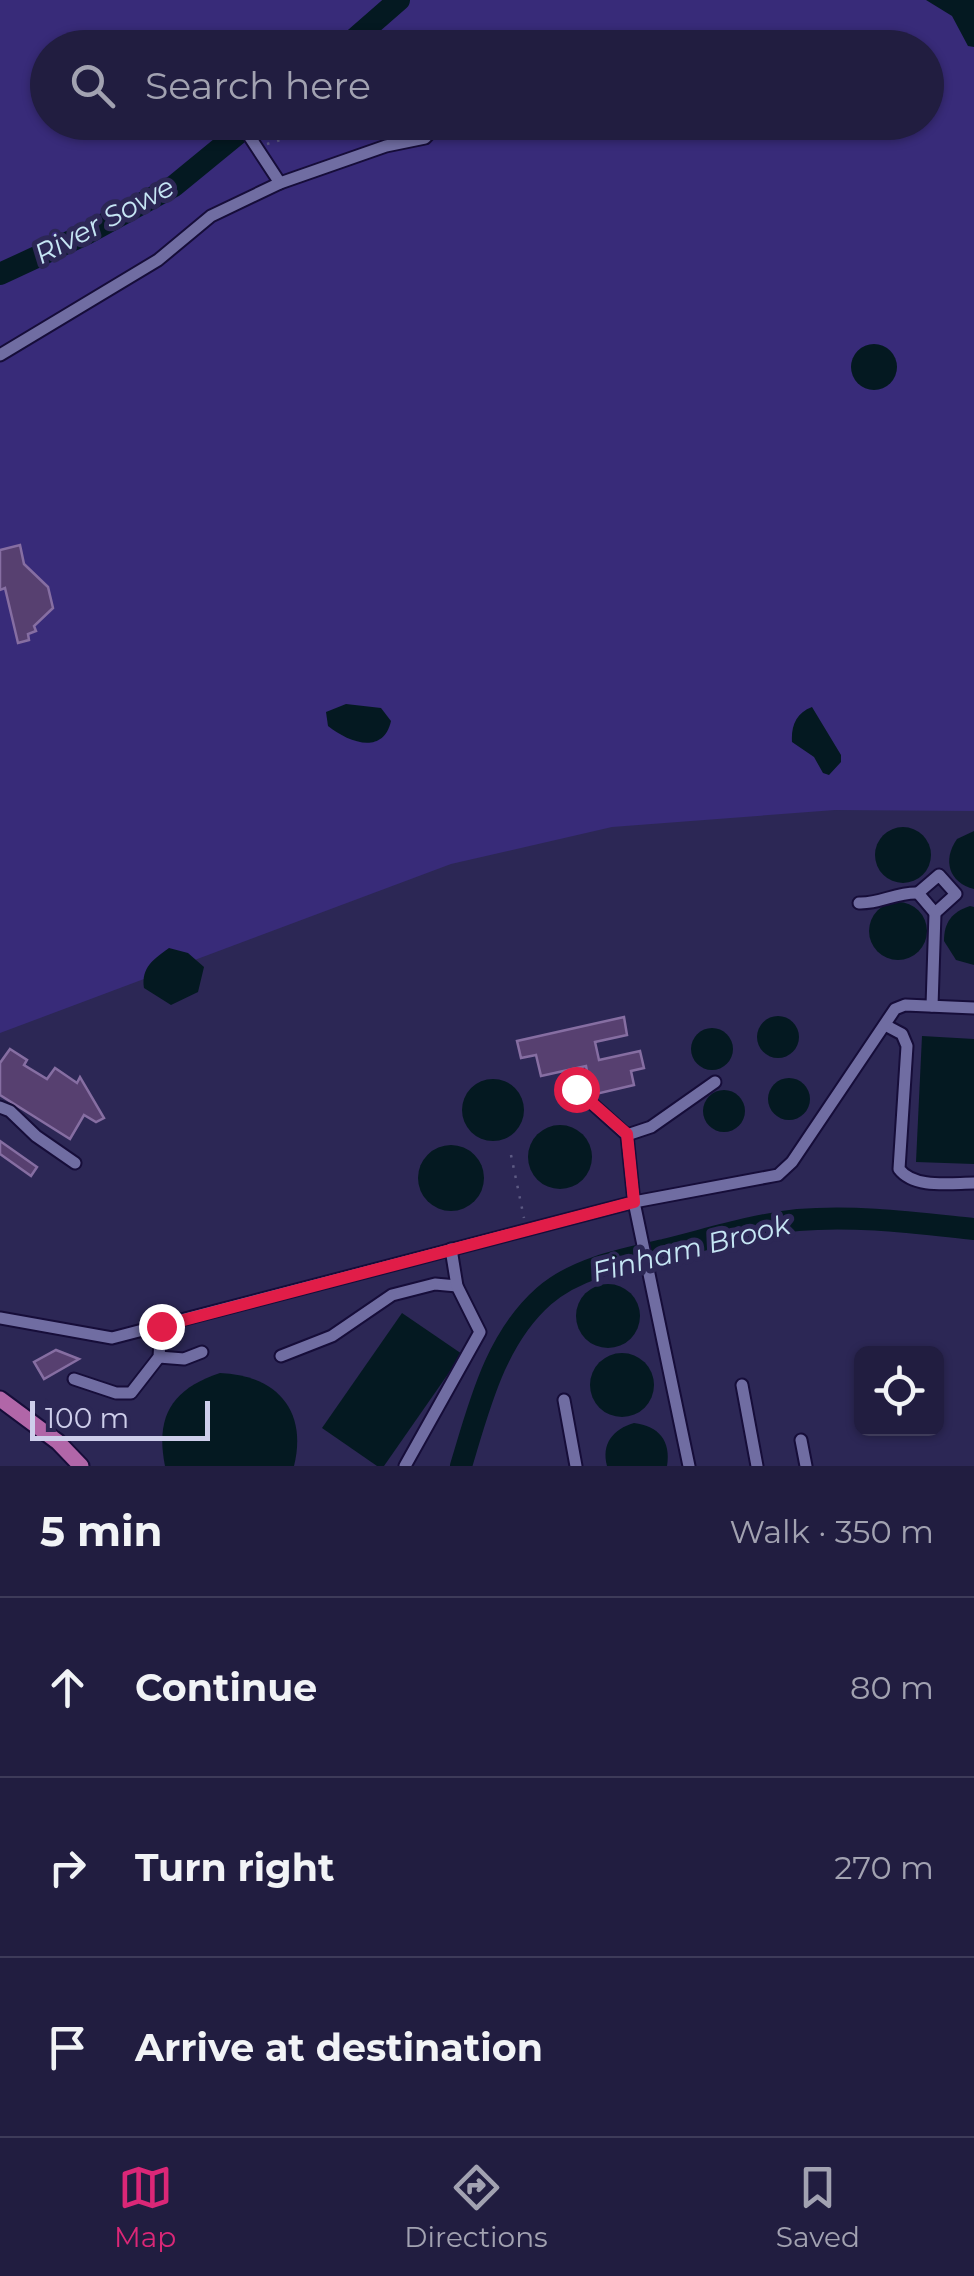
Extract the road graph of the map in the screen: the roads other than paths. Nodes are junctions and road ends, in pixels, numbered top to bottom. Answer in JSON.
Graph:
{"nodes":[{"id":1,"x":251,"y":140,"type":"edge"},
{"id":2,"x":415,"y":140,"type":"edge"},
{"id":3,"x":280,"y":182,"type":"junction"},
{"id":4,"x":0,"y":355,"type":"edge"},
{"id":5,"x":918,"y":894,"type":"junction"},
{"id":6,"x":858,"y":903,"type":"dead end"},
{"id":7,"x":935,"y":913,"type":"junction"},
{"id":8,"x":932,"y":1006,"type":"junction"},
{"id":9,"x":974,"y":1008,"type":"edge"},
{"id":10,"x":884,"y":1025,"type":"junction"},
{"id":11,"x":715,"y":1082,"type":"dead end"},
{"id":12,"x":576,"y":1089,"type":"dead end"},
{"id":13,"x":0,"y":1107,"type":"edge"},
{"id":14,"x":627,"y":1134,"type":"junction"},
{"id":15,"x":75,"y":1163,"type":"dead end"},
{"id":16,"x":974,"y":1184,"type":"edge"},
{"id":17,"x":634,"y":1202,"type":"junction"},
{"id":18,"x":451,"y":1249,"type":"junction"},
{"id":19,"x":457,"y":1286,"type":"junction"},
{"id":20,"x":0,"y":1318,"type":"edge"},
{"id":21,"x":161,"y":1326,"type":"junction"},
{"id":22,"x":202,"y":1352,"type":"dead end"},
{"id":23,"x":281,"y":1356,"type":"dead end"},
{"id":24,"x":159,"y":1357,"type":"junction"},
{"id":25,"x":74,"y":1379,"type":"dead end"},
{"id":26,"x":742,"y":1386,"type":"dead end"},
{"id":27,"x":0,"y":1398,"type":"edge"},
{"id":28,"x":564,"y":1400,"type":"dead end"},
{"id":29,"x":801,"y":1440,"type":"dead end"},
{"id":30,"x":81,"y":1466,"type":"edge"},
{"id":31,"x":404,"y":1466,"type":"edge"},
{"id":32,"x":576,"y":1466,"type":"edge"},
{"id":33,"x":689,"y":1466,"type":"edge"},
{"id":34,"x":758,"y":1466,"type":"edge"},
{"id":35,"x":806,"y":1466,"type":"edge"}],
"edges":[{"from":1,"to":3,"type":"lane"},
{"from":2,"to":3,"type":"lane"},
{"from":3,"to":4,"type":"lane"},
{"from":5,"to":6,"type":"lane"},
{"from":5,"to":7,"type":"lane"},
{"from":5,"to":7,"type":"lane"},
{"from":7,"to":8,"type":"lane"},
{"from":8,"to":9,"type":"lane"},
{"from":8,"to":10,"type":"lane"},
{"from":10,"to":16,"type":"lane"},
{"from":10,"to":17,"type":"lane"},
{"from":11,"to":14,"type":"lane"},
{"from":12,"to":14,"type":"lane"},
{"from":13,"to":15,"type":"lane"},
{"from":14,"to":17,"type":"lane"},
{"from":17,"to":18,"type":"lane"},
{"from":17,"to":33,"type":"lane"},
{"from":18,"to":19,"type":"lane"},
{"from":18,"to":21,"type":"lane"},
{"from":19,"to":23,"type":"lane"},
{"from":19,"to":31,"type":"lane"},
{"from":20,"to":21,"type":"lane"},
{"from":21,"to":24,"type":"lane"},
{"from":22,"to":24,"type":"lane"},
{"from":24,"to":25,"type":"lane"},
{"from":26,"to":34,"type":"lane"},
{"from":27,"to":30,"type":"main road"},
{"from":28,"to":32,"type":"lane"},
{"from":29,"to":35,"type":"lane"}]}
